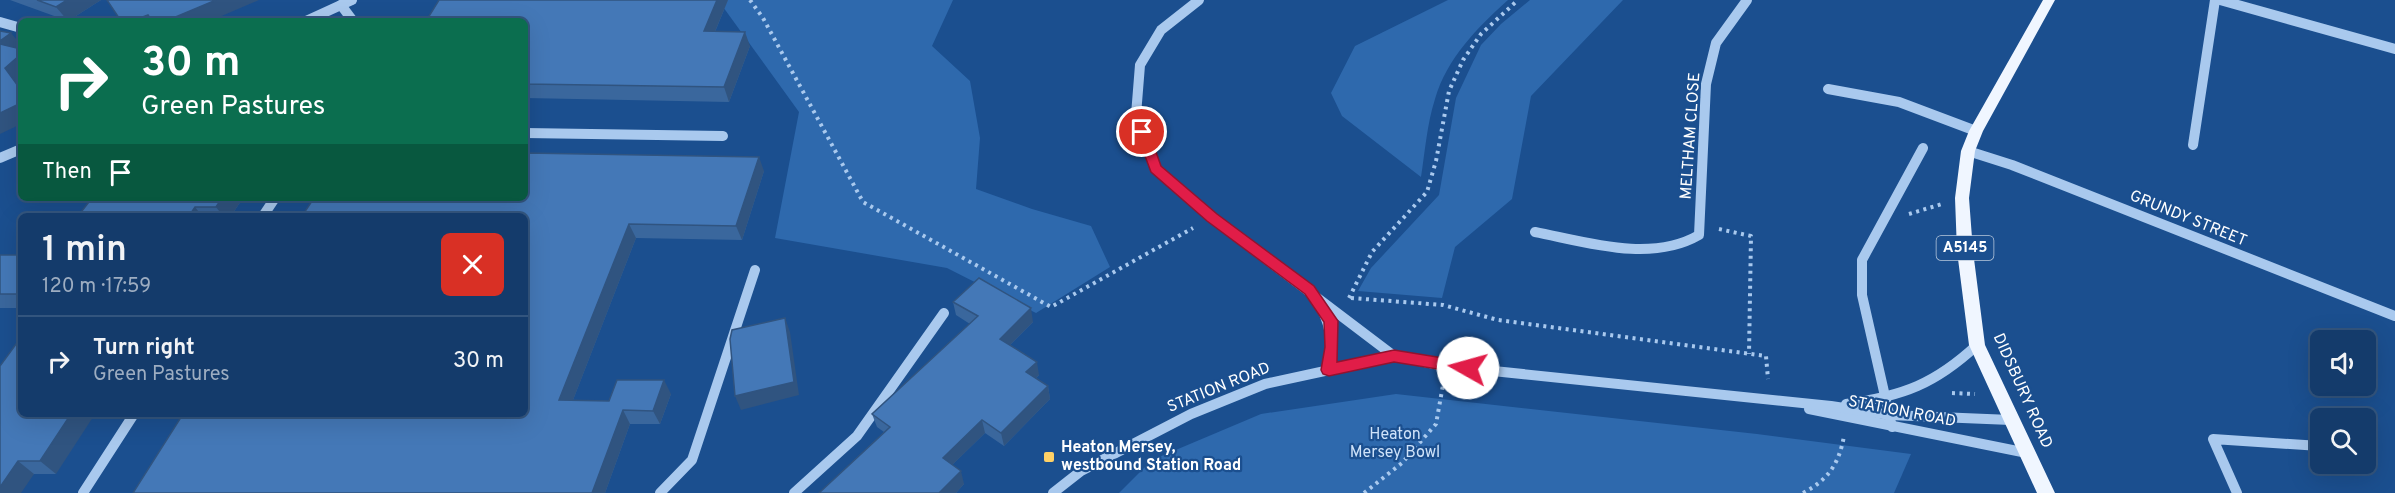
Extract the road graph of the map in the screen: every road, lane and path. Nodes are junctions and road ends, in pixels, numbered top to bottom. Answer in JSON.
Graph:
{"nodes":[{"id":1,"x":352,"y":0,"type":"edge"},
{"id":2,"x":750,"y":0,"type":"edge"},
{"id":3,"x":1199,"y":0,"type":"edge"},
{"id":4,"x":1518,"y":0,"type":"edge"},
{"id":5,"x":1747,"y":0,"type":"edge"},
{"id":6,"x":2049,"y":0,"type":"edge"},
{"id":7,"x":2215,"y":0,"type":"edge"},
{"id":8,"x":2220,"y":0,"type":"edge"},
{"id":9,"x":341,"y":5,"type":"junction"},
{"id":10,"x":313,"y":18,"type":"edge"},
{"id":11,"x":351,"y":18,"type":"edge"},
{"id":12,"x":0,"y":22,"type":"edge"},
{"id":13,"x":18,"y":27,"type":"edge"},
{"id":14,"x":2395,"y":49,"type":"edge"},
{"id":15,"x":1828,"y":88,"type":"dead end"},
{"id":16,"x":1976,"y":131,"type":"junction"},
{"id":17,"x":528,"y":132,"type":"edge"},
{"id":18,"x":723,"y":136,"type":"dead end"},
{"id":19,"x":2193,"y":145,"type":"dead end"},
{"id":20,"x":1923,"y":148,"type":"dead end"},
{"id":21,"x":18,"y":150,"type":"edge"},
{"id":22,"x":1968,"y":151,"type":"junction"},
{"id":23,"x":0,"y":158,"type":"edge"},
{"id":24,"x":1962,"y":198,"type":"junction"},
{"id":25,"x":1212,"y":218,"type":"junction"},
{"id":26,"x":1885,"y":221,"type":"junction"},
{"id":27,"x":1701,"y":225,"type":"junction"},
{"id":28,"x":1535,"y":232,"type":"dead end"},
{"id":29,"x":755,"y":270,"type":"dead end"},
{"id":30,"x":1310,"y":290,"type":"junction"},
{"id":31,"x":1349,"y":297,"type":"junction"},
{"id":32,"x":1339,"y":311,"type":"junction"},
{"id":33,"x":944,"y":313,"type":"dead end"},
{"id":34,"x":2395,"y":316,"type":"edge"},
{"id":35,"x":1977,"y":345,"type":"junction"},
{"id":36,"x":1749,"y":354,"type":"junction"},
{"id":37,"x":1394,"y":356,"type":"junction"},
{"id":38,"x":1445,"y":366,"type":"junction"},
{"id":39,"x":1329,"y":370,"type":"junction"},
{"id":40,"x":1885,"y":398,"type":"junction"},
{"id":41,"x":1771,"y":401,"type":"junction"},
{"id":42,"x":1831,"y":406,"type":"junction"},
{"id":43,"x":132,"y":417,"type":"edge"},
{"id":44,"x":2011,"y":420,"type":"junction"},
{"id":45,"x":1891,"y":421,"type":"junction"},
{"id":46,"x":1843,"y":441,"type":"dead end"},
{"id":47,"x":2310,"y":445,"type":"edge"},
{"id":48,"x":2027,"y":453,"type":"junction"},
{"id":49,"x":83,"y":493,"type":"edge"},
{"id":50,"x":660,"y":493,"type":"edge"},
{"id":51,"x":794,"y":493,"type":"edge"},
{"id":52,"x":1053,"y":493,"type":"edge"},
{"id":53,"x":1364,"y":493,"type":"edge"},
{"id":54,"x":1803,"y":493,"type":"edge"},
{"id":55,"x":2046,"y":493,"type":"edge"},
{"id":56,"x":2237,"y":493,"type":"edge"}],
"edges":[{"from":1,"to":9,"type":"street"},
{"from":2,"to":25,"type":"path"},
{"from":3,"to":25,"type":"street"},
{"from":4,"to":31,"type":"path"},
{"from":5,"to":27,"type":"street","name":"MELTHAM CLOSE"},
{"from":6,"to":16,"type":"main road","name":"DIDSBURY ROAD","number":"A5145"},
{"from":7,"to":19,"type":"street"},
{"from":8,"to":14,"type":"street"},
{"from":9,"to":10,"type":"street"},
{"from":9,"to":11,"type":"street"},
{"from":12,"to":13,"type":"street"},
{"from":15,"to":16,"type":"street"},
{"from":16,"to":22,"type":"main road","name":"DIDSBURY ROAD","number":"A5145"},
{"from":17,"to":18,"type":"street"},
{"from":20,"to":26,"type":"street"},
{"from":21,"to":23,"type":"street"},
{"from":22,"to":24,"type":"main road","name":"DIDSBURY ROAD","number":"A5145"},
{"from":22,"to":34,"type":"street","name":"GRUNDY STREET"},
{"from":24,"to":26,"type":"path"},
{"from":24,"to":35,"type":"main road","name":"DIDSBURY ROAD","number":"A5145"},
{"from":25,"to":30,"type":"street"},
{"from":26,"to":40,"type":"street"},
{"from":27,"to":28,"type":"street"},
{"from":27,"to":36,"type":"path"},
{"from":29,"to":50,"type":"street"},
{"from":30,"to":32,"type":"street"},
{"from":30,"to":39,"type":"street"},
{"from":31,"to":32,"type":"path"},
{"from":31,"to":36,"type":"path"},
{"from":32,"to":37,"type":"street"},
{"from":33,"to":51,"type":"street"},
{"from":35,"to":40,"type":"street"},
{"from":35,"to":44,"type":"main road","name":"DIDSBURY ROAD","number":"A5145"},
{"from":36,"to":41,"type":"path"},
{"from":37,"to":38,"type":"street","name":"STATION ROAD"},
{"from":37,"to":39,"type":"street","name":"STATION ROAD"},
{"from":38,"to":41,"type":"street","name":"STATION ROAD"},
{"from":38,"to":53,"type":"path"},
{"from":39,"to":52,"type":"street","name":"STATION ROAD"},
{"from":40,"to":42,"type":"street"},
{"from":40,"to":45,"type":"street"},
{"from":41,"to":42,"type":"street","name":"STATION ROAD"},
{"from":41,"to":45,"type":"street","name":"STATION ROAD"},
{"from":42,"to":45,"type":"street","name":"STATION ROAD"},
{"from":43,"to":49,"type":"street"},
{"from":44,"to":45,"type":"street","name":"STATION ROAD"},
{"from":44,"to":48,"type":"main road","name":"DIDSBURY ROAD","number":"A5145"},
{"from":45,"to":48,"type":"street","name":"STATION ROAD"},
{"from":46,"to":54,"type":"path"},
{"from":47,"to":56,"type":"street"},
{"from":48,"to":55,"type":"main road","name":"DIDSBURY ROAD","number":"A5145"}]}
